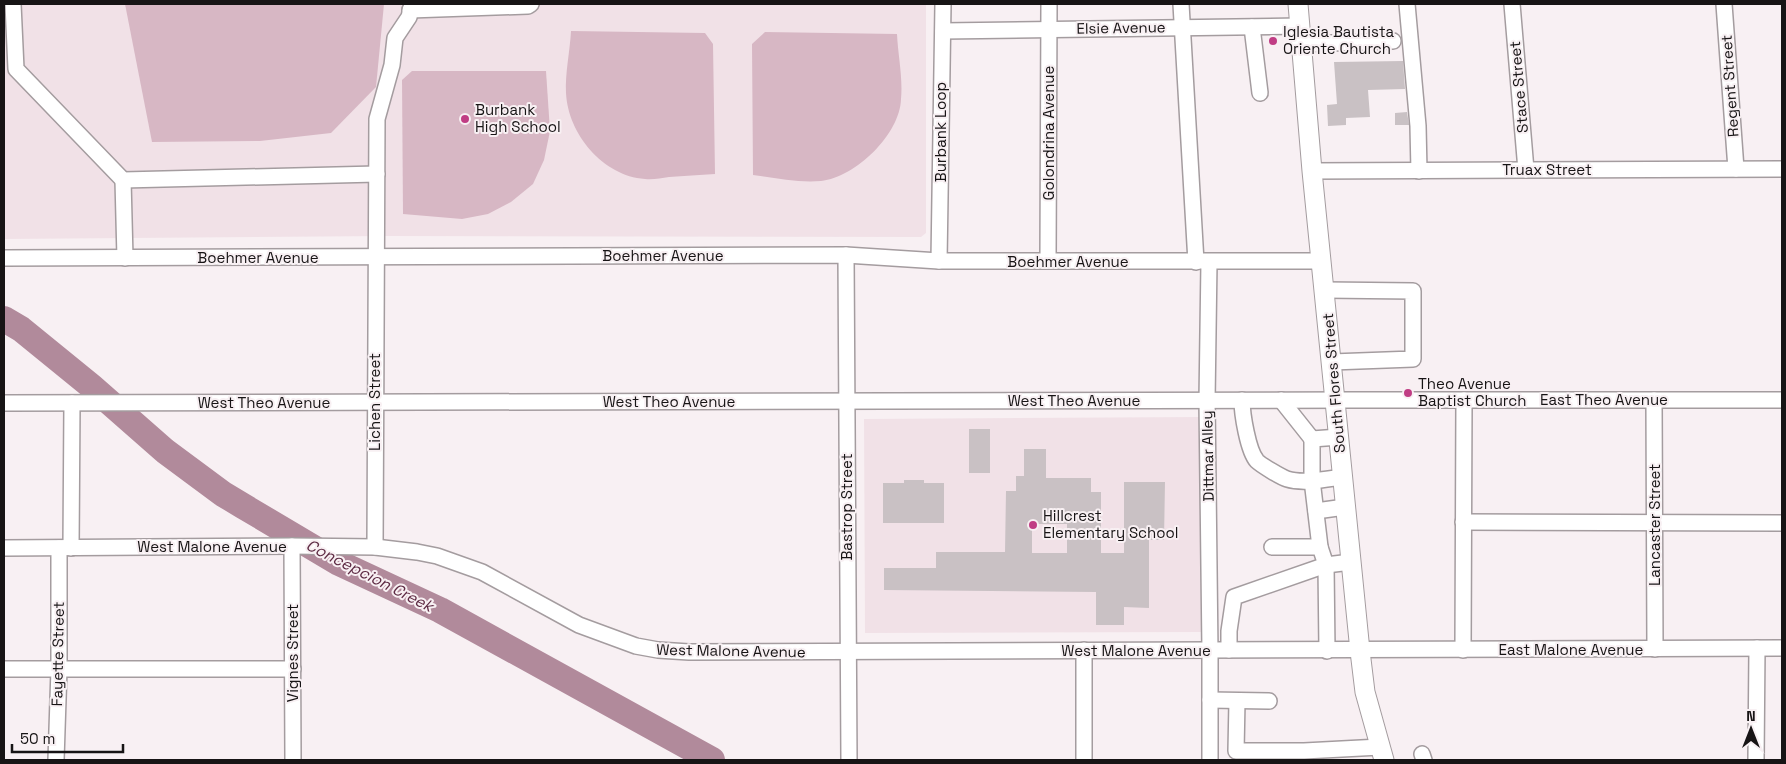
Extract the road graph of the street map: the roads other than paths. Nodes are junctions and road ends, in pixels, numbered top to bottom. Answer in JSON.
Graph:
{"nodes":[{"id":1,"x":14,"y":4,"type":"edge"},
{"id":2,"x":531,"y":4,"type":"edge"},
{"id":3,"x":943,"y":4,"type":"edge"},
{"id":4,"x":1049,"y":4,"type":"edge"},
{"id":5,"x":1181,"y":4,"type":"edge"},
{"id":6,"x":1298,"y":4,"type":"edge"},
{"id":7,"x":1407,"y":4,"type":"edge"},
{"id":8,"x":1512,"y":4,"type":"edge"},
{"id":9,"x":1724,"y":4,"type":"edge"},
{"id":10,"x":411,"y":7,"type":"edge"},
{"id":11,"x":1252,"y":27,"type":"junction"},
{"id":12,"x":1183,"y":28,"type":"junction"},
{"id":13,"x":1050,"y":29,"type":"junction"},
{"id":14,"x":943,"y":31,"type":"junction"},
{"id":15,"x":1301,"y":35,"type":"junction"},
{"id":16,"x":1392,"y":40,"type":"dead end"},
{"id":17,"x":1260,"y":93,"type":"dead end"},
{"id":18,"x":1736,"y":169,"type":"junction"},
{"id":19,"x":1782,"y":169,"type":"edge"},
{"id":20,"x":1526,"y":170,"type":"junction"},
{"id":21,"x":1312,"y":171,"type":"junction"},
{"id":22,"x":1419,"y":171,"type":"junction"},
{"id":23,"x":377,"y":174,"type":"junction"},
{"id":24,"x":123,"y":180,"type":"junction"},
{"id":25,"x":846,"y":254,"type":"junction"},
{"id":26,"x":4,"y":258,"type":"edge"},
{"id":27,"x":125,"y":258,"type":"junction"},
{"id":28,"x":376,"y":258,"type":"junction"},
{"id":29,"x":939,"y":261,"type":"junction"},
{"id":30,"x":1048,"y":261,"type":"junction"},
{"id":31,"x":1322,"y":261,"type":"junction"},
{"id":32,"x":1202,"y":262,"type":"junction"},
{"id":33,"x":1325,"y":290,"type":"junction"},
{"id":34,"x":1332,"y":362,"type":"junction"},
{"id":35,"x":1242,"y":400,"type":"junction"},
{"id":36,"x":1335,"y":400,"type":"junction"},
{"id":37,"x":1464,"y":400,"type":"junction"},
{"id":38,"x":1654,"y":400,"type":"junction"},
{"id":39,"x":1782,"y":400,"type":"edge"},
{"id":40,"x":847,"y":401,"type":"junction"},
{"id":41,"x":1207,"y":401,"type":"junction"},
{"id":42,"x":375,"y":402,"type":"junction"},
{"id":43,"x":4,"y":403,"type":"edge"},
{"id":44,"x":68,"y":403,"type":"junction"},
{"id":45,"x":1286,"y":406,"type":"junction"},
{"id":46,"x":1339,"y":437,"type":"junction"},
{"id":47,"x":1312,"y":442,"type":"junction"},
{"id":48,"x":1342,"y":477,"type":"junction"},
{"id":49,"x":1312,"y":480,"type":"junction"},
{"id":50,"x":1345,"y":507,"type":"junction"},
{"id":51,"x":1316,"y":511,"type":"junction"},
{"id":52,"x":1463,"y":522,"type":"junction"},
{"id":53,"x":1655,"y":522,"type":"junction"},
{"id":54,"x":1782,"y":522,"type":"edge"},
{"id":55,"x":292,"y":546,"type":"junction"},
{"id":56,"x":375,"y":547,"type":"junction"},
{"id":57,"x":1272,"y":547,"type":"dead end"},
{"id":58,"x":1320,"y":547,"type":"junction"},
{"id":59,"x":4,"y":548,"type":"edge"},
{"id":60,"x":65,"y":548,"type":"junction"},
{"id":61,"x":1351,"y":562,"type":"junction"},
{"id":62,"x":1326,"y":565,"type":"junction"},
{"id":63,"x":1757,"y":648,"type":"junction"},
{"id":64,"x":1782,"y":648,"type":"edge"},
{"id":65,"x":1655,"y":649,"type":"junction"},
{"id":66,"x":1084,"y":650,"type":"junction"},
{"id":67,"x":1229,"y":650,"type":"junction"},
{"id":68,"x":1463,"y":650,"type":"junction"},
{"id":69,"x":1210,"y":651,"type":"junction"},
{"id":70,"x":1327,"y":651,"type":"junction"},
{"id":71,"x":1360,"y":651,"type":"junction"},
{"id":72,"x":848,"y":652,"type":"junction"},
{"id":73,"x":4,"y":669,"type":"edge"},
{"id":74,"x":59,"y":669,"type":"junction"},
{"id":75,"x":293,"y":669,"type":"junction"},
{"id":76,"x":1210,"y":700,"type":"junction"},
{"id":77,"x":1237,"y":700,"type":"junction"},
{"id":78,"x":1269,"y":701,"type":"dead end"},
{"id":79,"x":1382,"y":753,"type":"edge"},
{"id":80,"x":1338,"y":755,"type":"edge"},
{"id":81,"x":1304,"y":756,"type":"edge"},
{"id":82,"x":56,"y":760,"type":"edge"},
{"id":83,"x":293,"y":760,"type":"edge"},
{"id":84,"x":849,"y":760,"type":"edge"},
{"id":85,"x":1084,"y":760,"type":"edge"},
{"id":86,"x":1210,"y":760,"type":"edge"},
{"id":87,"x":1756,"y":760,"type":"edge"}],
"edges":[{"from":1,"to":24,"type":"street"},
{"from":2,"to":10,"type":"street"},
{"from":3,"to":14,"type":"street","name":"Burbank Loop"},
{"from":4,"to":13,"type":"street","name":"Golondrina Avenue"},
{"from":5,"to":12,"type":"street","name":"Dittmar Alley"},
{"from":6,"to":15,"type":"main road","name":"South Flores Street"},
{"from":7,"to":22,"type":"street"},
{"from":8,"to":20,"type":"street","name":"Stace Street"},
{"from":9,"to":18,"type":"street","name":"Regent Street"},
{"from":10,"to":23,"type":"street","name":"Lichen Street"},
{"from":11,"to":12,"type":"street","name":"Elsie Avenue"},
{"from":11,"to":15,"type":"street","name":"Elsie Avenue"},
{"from":11,"to":17,"type":"street"},
{"from":12,"to":13,"type":"street","name":"Elsie Avenue"},
{"from":12,"to":32,"type":"street","name":"Dittmar Alley"},
{"from":13,"to":14,"type":"street","name":"Elsie Avenue"},
{"from":13,"to":30,"type":"street","name":"Golondrina Avenue"},
{"from":14,"to":29,"type":"street","name":"Burbank Loop"},
{"from":15,"to":16,"type":"street","name":"Elsie Avenue"},
{"from":15,"to":21,"type":"main road","name":"South Flores Street"},
{"from":18,"to":19,"type":"street","name":"Truax Street"},
{"from":18,"to":20,"type":"street","name":"Truax Street"},
{"from":20,"to":22,"type":"street","name":"Truax Street"},
{"from":21,"to":22,"type":"street","name":"Truax Street"},
{"from":21,"to":31,"type":"main road","name":"South Flores Street"},
{"from":23,"to":24,"type":"street"},
{"from":23,"to":28,"type":"street","name":"Lichen Street"},
{"from":24,"to":27,"type":"street"},
{"from":25,"to":28,"type":"street","name":"Boehmer Avenue"},
{"from":25,"to":29,"type":"street","name":"Boehmer Avenue"},
{"from":25,"to":40,"type":"street","name":"Bastrop Street"},
{"from":26,"to":27,"type":"street","name":"Boehmer Avenue"},
{"from":27,"to":28,"type":"street","name":"Boehmer Avenue"},
{"from":28,"to":42,"type":"street","name":"Lichen Street"},
{"from":29,"to":30,"type":"street","name":"Boehmer Avenue"},
{"from":30,"to":32,"type":"street","name":"Boehmer Avenue"},
{"from":31,"to":32,"type":"street","name":"Boehmer Avenue"},
{"from":31,"to":33,"type":"main road","name":"South Flores Street"},
{"from":32,"to":41,"type":"street","name":"Dittmar Alley"},
{"from":33,"to":34,"type":"main road","name":"South Flores Street"},
{"from":33,"to":34,"type":"street"},
{"from":34,"to":36,"type":"main road","name":"South Flores Street"},
{"from":35,"to":41,"type":"street","name":"West Theo Avenue"},
{"from":35,"to":45,"type":"street","name":"West Theo Avenue"},
{"from":35,"to":49,"type":"street"},
{"from":36,"to":37,"type":"street","name":"East Theo Avenue"},
{"from":36,"to":45,"type":"street","name":"West Theo Avenue"},
{"from":36,"to":46,"type":"main road","name":"South Flores Street"},
{"from":37,"to":38,"type":"street","name":"East Theo Avenue"},
{"from":37,"to":52,"type":"street"},
{"from":38,"to":39,"type":"street","name":"East Theo Avenue"},
{"from":38,"to":53,"type":"street","name":"Lancaster Street"},
{"from":40,"to":41,"type":"street","name":"West Theo Avenue"},
{"from":40,"to":42,"type":"street","name":"West Theo Avenue"},
{"from":40,"to":72,"type":"street","name":"Bastrop Street"},
{"from":41,"to":69,"type":"street","name":"Dittmar Alley"},
{"from":42,"to":44,"type":"street","name":"West Theo Avenue"},
{"from":42,"to":56,"type":"street","name":"Lichen Street"},
{"from":43,"to":44,"type":"street","name":"West Theo Avenue"},
{"from":44,"to":60,"type":"street","name":"Fayette Street"},
{"from":45,"to":47,"type":"street"},
{"from":46,"to":47,"type":"street"},
{"from":46,"to":48,"type":"main road","name":"South Flores Street"},
{"from":47,"to":49,"type":"street"},
{"from":48,"to":49,"type":"street"},
{"from":48,"to":50,"type":"main road","name":"South Flores Street"},
{"from":49,"to":51,"type":"street"},
{"from":50,"to":51,"type":"street"},
{"from":50,"to":61,"type":"main road","name":"South Flores Street"},
{"from":51,"to":58,"type":"street"},
{"from":52,"to":53,"type":"street"},
{"from":52,"to":68,"type":"street"},
{"from":53,"to":54,"type":"street"},
{"from":53,"to":65,"type":"street","name":"Lancaster Street"},
{"from":55,"to":56,"type":"street","name":"West Malone Avenue"},
{"from":55,"to":60,"type":"street","name":"West Malone Avenue"},
{"from":55,"to":75,"type":"street","name":"Vignes Street"},
{"from":56,"to":72,"type":"street","name":"West Malone Avenue"},
{"from":57,"to":58,"type":"street"},
{"from":58,"to":62,"type":"street"},
{"from":59,"to":60,"type":"street","name":"West Malone Avenue"},
{"from":60,"to":74,"type":"street","name":"Fayette Street"},
{"from":61,"to":62,"type":"street"},
{"from":61,"to":71,"type":"main road","name":"South Flores Street"},
{"from":62,"to":67,"type":"street"},
{"from":62,"to":70,"type":"street"},
{"from":63,"to":64,"type":"street","name":"East Malone Avenue"},
{"from":63,"to":65,"type":"street","name":"East Malone Avenue"},
{"from":63,"to":87,"type":"street"},
{"from":65,"to":68,"type":"street","name":"East Malone Avenue"},
{"from":66,"to":69,"type":"street","name":"West Malone Avenue"},
{"from":66,"to":72,"type":"street","name":"West Malone Avenue"},
{"from":66,"to":85,"type":"street"},
{"from":67,"to":69,"type":"street","name":"West Malone Avenue"},
{"from":67,"to":70,"type":"street","name":"West Malone Avenue"},
{"from":68,"to":71,"type":"street","name":"East Malone Avenue"},
{"from":69,"to":76,"type":"street","name":"Dittmar Alley"},
{"from":70,"to":71,"type":"street","name":"West Malone Avenue"},
{"from":71,"to":79,"type":"main road","name":"South Flores Street"},
{"from":72,"to":84,"type":"street","name":"Bastrop Street"},
{"from":73,"to":74,"type":"street"},
{"from":74,"to":75,"type":"street"},
{"from":74,"to":82,"type":"street","name":"Fayette Street"},
{"from":75,"to":83,"type":"street","name":"Vignes Street"},
{"from":76,"to":77,"type":"street"},
{"from":76,"to":86,"type":"street","name":"Dittmar Alley"},
{"from":77,"to":78,"type":"street"},
{"from":77,"to":81,"type":"street"},
{"from":79,"to":80,"type":"street"},
{"from":80,"to":81,"type":"street"}]}
